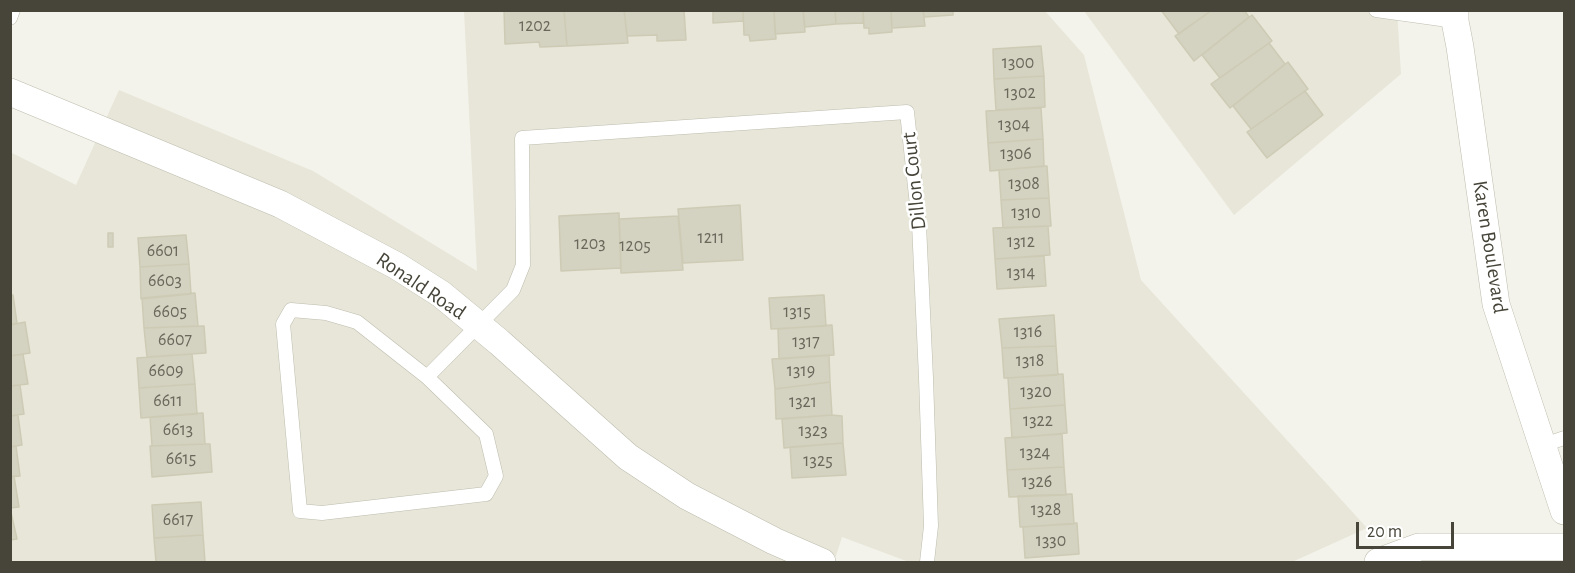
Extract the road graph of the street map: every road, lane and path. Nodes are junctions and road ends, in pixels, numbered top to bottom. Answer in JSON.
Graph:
{"nodes":[{"id":1,"x":14,"y":10,"type":"edge"},
{"id":2,"x":1376,"y":10,"type":"edge"},
{"id":3,"x":1455,"y":16,"type":"edge"},
{"id":4,"x":10,"y":18,"type":"edge"},
{"id":5,"x":10,"y":92,"type":"edge"},
{"id":6,"x":478,"y":324,"type":"junction"},
{"id":7,"x":427,"y":377,"type":"junction"},
{"id":8,"x":1554,"y":442,"type":"edge"},
{"id":9,"x":1564,"y":512,"type":"edge"},
{"id":10,"x":1564,"y":547,"type":"edge"},
{"id":11,"x":822,"y":562,"type":"edge"},
{"id":12,"x":927,"y":562,"type":"edge"},
{"id":13,"x":1378,"y":562,"type":"edge"}],
"edges":[{"from":1,"to":4,"type":"lane"},
{"from":2,"to":3,"type":"lane"},
{"from":3,"to":8,"type":"street","name":"Karen Boulevard"},
{"from":5,"to":6,"type":"street","name":"Ronald Road"},
{"from":6,"to":7,"type":"lane"},
{"from":6,"to":11,"type":"street","name":"Ronald Road"},
{"from":6,"to":12,"type":"lane","name":"Dillon Court"},
{"from":7,"to":7,"type":"lane"},
{"from":8,"to":9,"type":"street","name":"Karen Boulevard"},
{"from":10,"to":13,"type":"street"}]}
